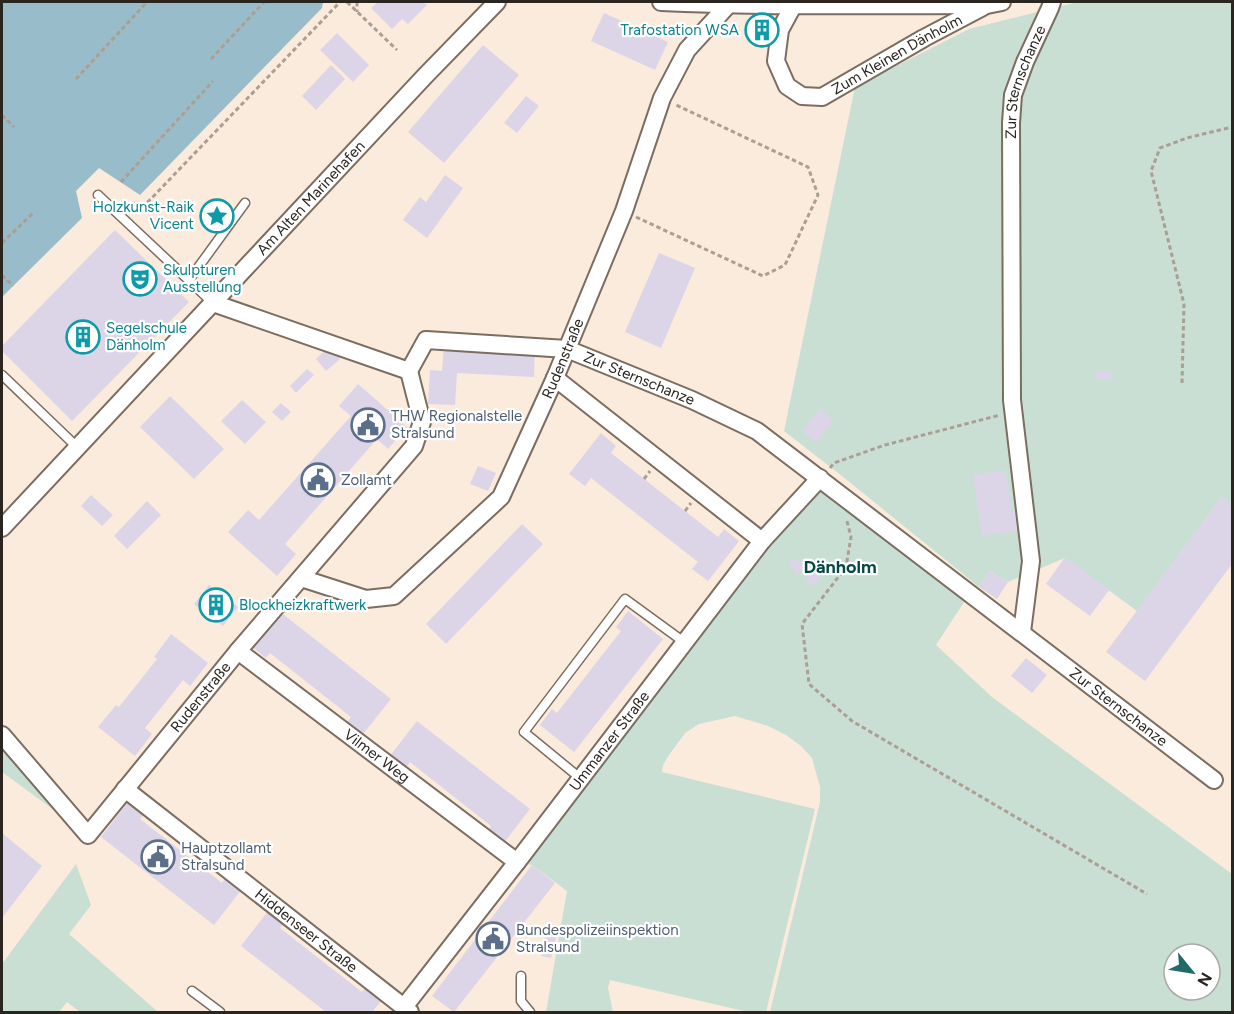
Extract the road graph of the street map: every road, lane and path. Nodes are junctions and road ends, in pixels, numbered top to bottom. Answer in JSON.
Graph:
{"nodes":[{"id":1,"x":147,"y":2,"type":"edge"},
{"id":2,"x":264,"y":2,"type":"edge"},
{"id":3,"x":340,"y":2,"type":"edge"},
{"id":4,"x":347,"y":2,"type":"edge"},
{"id":5,"x":357,"y":2,"type":"edge"},
{"id":6,"x":497,"y":2,"type":"edge"},
{"id":7,"x":661,"y":2,"type":"edge"},
{"id":8,"x":1052,"y":2,"type":"edge"},
{"id":9,"x":994,"y":3,"type":"edge"},
{"id":10,"x":728,"y":5,"type":"junction"},
{"id":11,"x":793,"y":6,"type":"junction"},
{"id":12,"x":357,"y":12,"type":"junction"},
{"id":13,"x":397,"y":50,"type":"dead end"},
{"id":14,"x":211,"y":59,"type":"dead end"},
{"id":15,"x":76,"y":79,"type":"dead end"},
{"id":16,"x":213,"y":81,"type":"dead end"},
{"id":17,"x":662,"y":98,"type":"junction"},
{"id":18,"x":2,"y":115,"type":"edge"},
{"id":19,"x":14,"y":127,"type":"dead end"},
{"id":20,"x":1233,"y":127,"type":"edge"},
{"id":21,"x":121,"y":182,"type":"dead end"},
{"id":22,"x":98,"y":195,"type":"dead end"},
{"id":23,"x":245,"y":203,"type":"dead end"},
{"id":24,"x":624,"y":211,"type":"junction"},
{"id":25,"x":33,"y":213,"type":"dead end"},
{"id":26,"x":118,"y":213,"type":"junction"},
{"id":27,"x":2,"y":243,"type":"edge"},
{"id":28,"x":2,"y":275,"type":"edge"},
{"id":29,"x":189,"y":280,"type":"junction"},
{"id":30,"x":13,"y":286,"type":"dead end"},
{"id":31,"x":213,"y":303,"type":"junction"},
{"id":32,"x":567,"y":349,"type":"junction"},
{"id":33,"x":410,"y":371,"type":"junction"},
{"id":34,"x":2,"y":375,"type":"edge"},
{"id":35,"x":555,"y":378,"type":"junction"},
{"id":36,"x":1182,"y":383,"type":"dead end"},
{"id":37,"x":1013,"y":411,"type":"junction"},
{"id":38,"x":77,"y":447,"type":"junction"},
{"id":39,"x":820,"y":478,"type":"junction"},
{"id":40,"x":842,"y":495,"type":"junction"},
{"id":41,"x":2,"y":528,"type":"edge"},
{"id":42,"x":762,"y":541,"type":"junction"},
{"id":43,"x":301,"y":578,"type":"junction"},
{"id":44,"x":1022,"y":632,"type":"junction"},
{"id":45,"x":684,"y":642,"type":"junction"},
{"id":46,"x":238,"y":651,"type":"junction"},
{"id":47,"x":2,"y":735,"type":"edge"},
{"id":48,"x":580,"y":778,"type":"junction"},
{"id":49,"x":1214,"y":780,"type":"dead end"},
{"id":50,"x":125,"y":789,"type":"junction"},
{"id":51,"x":517,"y":862,"type":"junction"},
{"id":52,"x":1147,"y":894,"type":"dead end"},
{"id":53,"x":521,"y":976,"type":"dead end"},
{"id":54,"x":192,"y":992,"type":"dead end"},
{"id":55,"x":405,"y":1011,"type":"edge"},
{"id":56,"x":220,"y":1012,"type":"edge"},
{"id":57,"x":530,"y":1012,"type":"edge"}],
"edges":[{"from":1,"to":15,"type":"path"},
{"from":2,"to":14,"type":"path"},
{"from":3,"to":26,"type":"path"},
{"from":4,"to":12,"type":"path"},
{"from":5,"to":12,"type":"path"},
{"from":6,"to":31,"type":"street","name":"Am Alten Marinehafen"},
{"from":7,"to":10,"type":"street","name":"Zum Kleinen Dänholm"},
{"from":8,"to":37,"type":"street","name":"Zur Sternschanze"},
{"from":9,"to":11,"type":"street","name":"Zum Kleinen Dänholm"},
{"from":9,"to":11,"type":"street","name":"Zum Kleinen Dänholm"},
{"from":10,"to":11,"type":"street","name":"Zum Kleinen Dänholm"},
{"from":10,"to":17,"type":"street","name":"Rudenstraße"},
{"from":12,"to":13,"type":"path"},
{"from":16,"to":21,"type":"path"},
{"from":17,"to":24,"type":"street","name":"Rudenstraße"},
{"from":17,"to":24,"type":"path"},
{"from":18,"to":19,"type":"path"},
{"from":20,"to":36,"type":"path"},
{"from":22,"to":26,"type":"lane"},
{"from":23,"to":29,"type":"lane"},
{"from":24,"to":32,"type":"street","name":"Rudenstraße"},
{"from":25,"to":27,"type":"path"},
{"from":26,"to":29,"type":"lane"},
{"from":28,"to":30,"type":"path"},
{"from":29,"to":31,"type":"lane"},
{"from":31,"to":33,"type":"street"},
{"from":31,"to":38,"type":"street","name":"Am Alten Marinehafen"},
{"from":32,"to":33,"type":"street","name":"Zur Sternschanze"},
{"from":32,"to":35,"type":"street","name":"Rudenstraße"},
{"from":32,"to":39,"type":"street","name":"Zur Sternschanze"},
{"from":33,"to":43,"type":"street","name":"Rudenstraße"},
{"from":34,"to":38,"type":"lane"},
{"from":35,"to":42,"type":"street"},
{"from":35,"to":43,"type":"street","name":"Rudenstraße"},
{"from":37,"to":39,"type":"path"},
{"from":37,"to":44,"type":"street","name":"Zur Sternschanze"},
{"from":38,"to":41,"type":"street","name":"Am Alten Marinehafen"},
{"from":39,"to":40,"type":"street","name":"Zur Sternschanze"},
{"from":39,"to":42,"type":"street","name":"Ummanzer Straße"},
{"from":40,"to":44,"type":"street","name":"Zur Sternschanze"},
{"from":40,"to":52,"type":"path"},
{"from":42,"to":45,"type":"street","name":"Ummanzer Straße"},
{"from":43,"to":46,"type":"street","name":"Rudenstraße"},
{"from":44,"to":49,"type":"street","name":"Zur Sternschanze"},
{"from":45,"to":48,"type":"street","name":"Ummanzer Straße"},
{"from":45,"to":48,"type":"lane"},
{"from":46,"to":50,"type":"street","name":"Rudenstraße"},
{"from":46,"to":51,"type":"street","name":"Vilmer Weg"},
{"from":47,"to":50,"type":"street"},
{"from":48,"to":51,"type":"street","name":"Ummanzer Straße"},
{"from":50,"to":55,"type":"street","name":"Hiddenseer Straße"},
{"from":51,"to":55,"type":"street","name":"Ummanzer Straße"},
{"from":53,"to":57,"type":"lane"},
{"from":54,"to":56,"type":"lane"}]}
